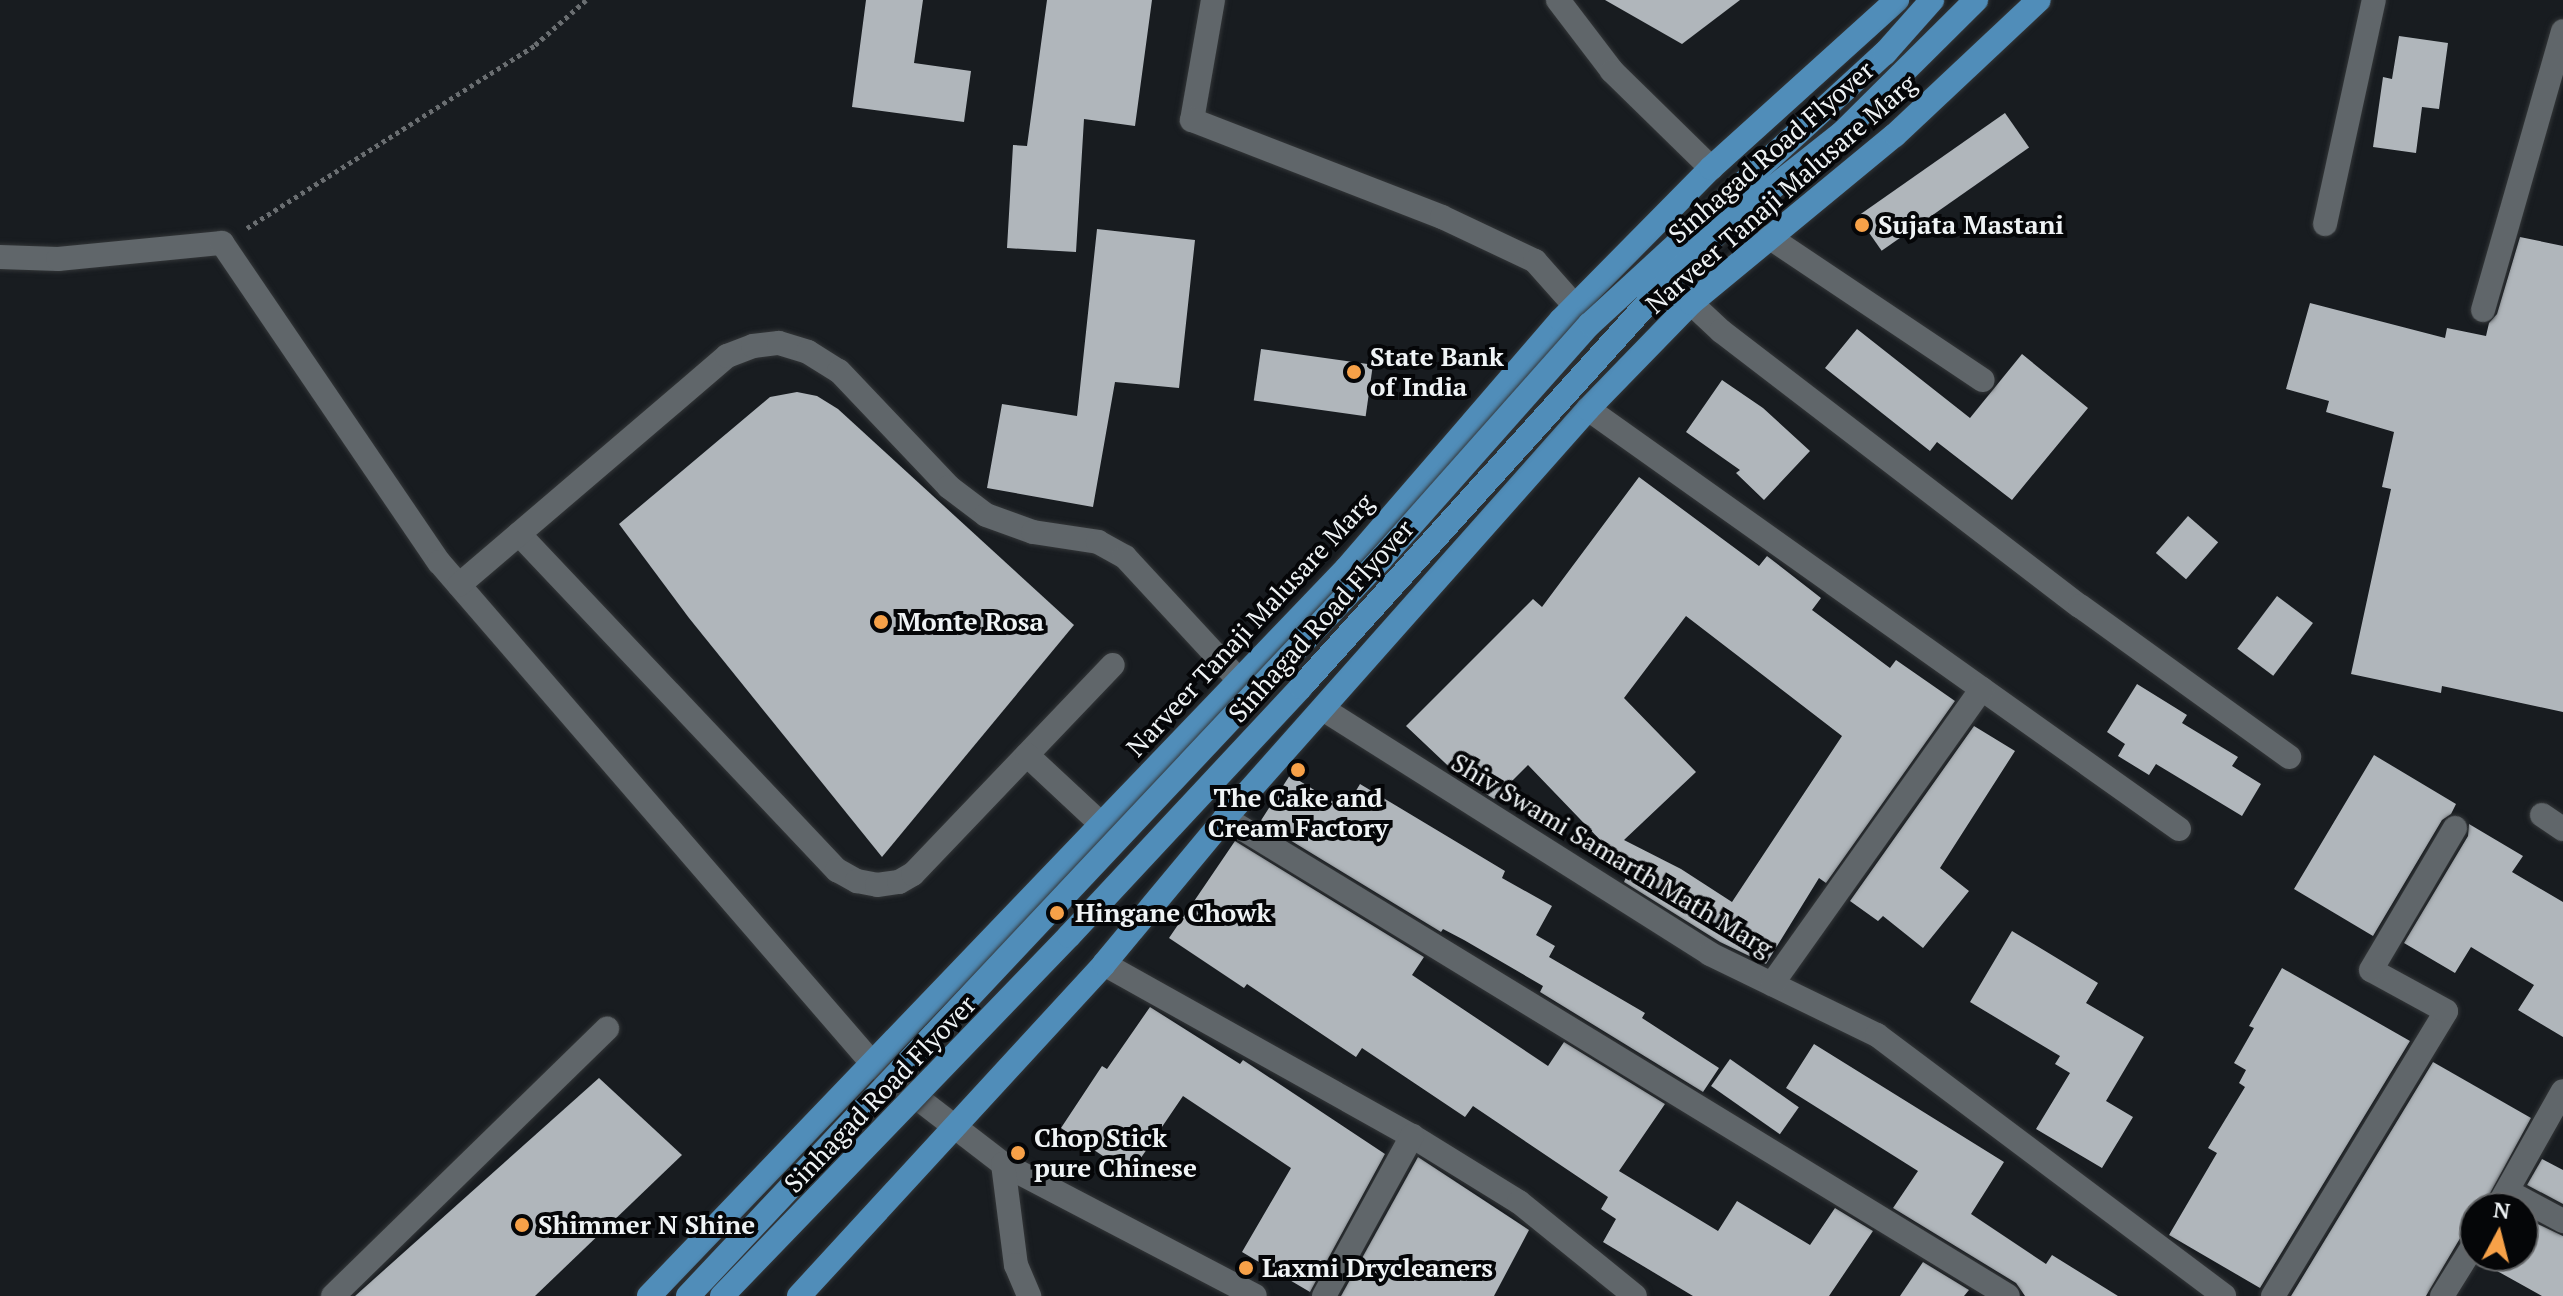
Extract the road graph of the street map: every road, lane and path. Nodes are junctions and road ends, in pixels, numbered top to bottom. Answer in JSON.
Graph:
{"nodes":[{"id":1,"x":586,"y":0,"type":"edge"},
{"id":2,"x":1213,"y":0,"type":"edge"},
{"id":3,"x":1558,"y":0,"type":"edge"},
{"id":4,"x":1897,"y":0,"type":"edge"},
{"id":5,"x":1932,"y":0,"type":"edge"},
{"id":6,"x":1976,"y":0,"type":"edge"},
{"id":7,"x":2039,"y":0,"type":"edge"},
{"id":8,"x":2374,"y":0,"type":"edge"},
{"id":9,"x":2563,"y":31,"type":"edge"},
{"id":10,"x":1711,"y":168,"type":"junction"},
{"id":11,"x":2325,"y":224,"type":"dead end"},
{"id":12,"x":1769,"y":237,"type":"junction"},
{"id":13,"x":222,"y":243,"type":"junction"},
{"id":14,"x":0,"y":257,"type":"edge"},
{"id":15,"x":1691,"y":303,"type":"junction"},
{"id":16,"x":1575,"y":306,"type":"junction"},
{"id":17,"x":2483,"y":310,"type":"dead end"},
{"id":18,"x":1983,"y":380,"type":"dead end"},
{"id":19,"x":1588,"y":409,"type":"junction"},
{"id":20,"x":519,"y":534,"type":"junction"},
{"id":21,"x":459,"y":585,"type":"junction"},
{"id":22,"x":1113,"y":665,"type":"dead end"},
{"id":23,"x":1239,"y":680,"type":"junction"},
{"id":24,"x":1982,"y":689,"type":"junction"},
{"id":25,"x":1323,"y":709,"type":"junction"},
{"id":26,"x":1027,"y":755,"type":"junction"},
{"id":27,"x":2289,"y":757,"type":"dead end"},
{"id":28,"x":2542,"y":815,"type":"dead end"},
{"id":29,"x":1225,"y":818,"type":"junction"},
{"id":30,"x":1101,"y":824,"type":"junction"},
{"id":31,"x":2455,"y":828,"type":"dead end"},
{"id":32,"x":2179,"y":829,"type":"dead end"},
{"id":33,"x":2563,"y":829,"type":"edge"},
{"id":34,"x":1104,"y":964,"type":"junction"},
{"id":35,"x":1772,"y":984,"type":"junction"},
{"id":36,"x":607,"y":1029,"type":"dead end"},
{"id":37,"x":872,"y":1063,"type":"junction"},
{"id":38,"x":2563,"y":1091,"type":"edge"},
{"id":39,"x":954,"y":1127,"type":"junction"},
{"id":40,"x":1412,"y":1136,"type":"junction"},
{"id":41,"x":1003,"y":1164,"type":"junction"},
{"id":42,"x":2506,"y":1192,"type":"edge"},
{"id":43,"x":2539,"y":1213,"type":"edge"},
{"id":44,"x":2563,"y":1221,"type":"edge"},
{"id":45,"x":2459,"y":1269,"type":"edge"},
{"id":46,"x":333,"y":1296,"type":"edge"},
{"id":47,"x":649,"y":1296,"type":"edge"},
{"id":48,"x":688,"y":1296,"type":"edge"},
{"id":49,"x":722,"y":1296,"type":"edge"},
{"id":50,"x":799,"y":1296,"type":"edge"},
{"id":51,"x":1029,"y":1296,"type":"edge"},
{"id":52,"x":1255,"y":1296,"type":"edge"},
{"id":53,"x":1324,"y":1296,"type":"edge"},
{"id":54,"x":1635,"y":1296,"type":"edge"},
{"id":55,"x":2008,"y":1296,"type":"edge"},
{"id":56,"x":2224,"y":1296,"type":"edge"},
{"id":57,"x":2273,"y":1296,"type":"edge"},
{"id":58,"x":2442,"y":1296,"type":"edge"}],
"edges":[{"from":1,"to":13,"type":"path"},
{"from":2,"to":16,"type":"street"},
{"from":3,"to":10,"type":"street"},
{"from":4,"to":10,"type":"main road","name":"Narveer Tanaji Malusare Marg"},
{"from":5,"to":48,"type":"main road","name":"Sinhagad Road Flyover","bridge":true},
{"from":6,"to":49,"type":"main road","name":"Sinhagad Road Flyover","bridge":true},
{"from":7,"to":12,"type":"main road","name":"Narveer Tanaji Malusare Marg"},
{"from":8,"to":11,"type":"street"},
{"from":9,"to":17,"type":"street"},
{"from":10,"to":16,"type":"main road","name":"Narveer Tanaji Malusare Marg"},
{"from":12,"to":15,"type":"main road","name":"Narveer Tanaji Malusare Marg"},
{"from":12,"to":18,"type":"street"},
{"from":13,"to":14,"type":"street"},
{"from":13,"to":21,"type":"street"},
{"from":15,"to":19,"type":"main road","name":"Narveer Tanaji Malusare Marg"},
{"from":15,"to":27,"type":"street"},
{"from":16,"to":23,"type":"main road","name":"Narveer Tanaji Malusare Marg"},
{"from":19,"to":24,"type":"street"},
{"from":19,"to":25,"type":"main road","name":"Narveer Tanaji Malusare Marg"},
{"from":20,"to":21,"type":"street"},
{"from":20,"to":23,"type":"street"},
{"from":20,"to":26,"type":"street"},
{"from":21,"to":37,"type":"street"},
{"from":22,"to":26,"type":"street"},
{"from":23,"to":30,"type":"main road","name":"Narveer Tanaji Malusare Marg"},
{"from":24,"to":32,"type":"street"},
{"from":24,"to":35,"type":"street"},
{"from":25,"to":29,"type":"main road","name":"Narveer Tanaji Malusare Marg"},
{"from":25,"to":35,"type":"street","name":"Shiv Swami Samarth Math Marg"},
{"from":26,"to":30,"type":"street"},
{"from":28,"to":33,"type":"street"},
{"from":29,"to":34,"type":"main road","name":"Narveer Tanaji Malusare Marg"},
{"from":29,"to":55,"type":"street"},
{"from":30,"to":37,"type":"main road","name":"Narveer Tanaji Malusare Marg"},
{"from":31,"to":57,"type":"street"},
{"from":34,"to":39,"type":"main road","name":"Narveer Tanaji Malusare Marg"},
{"from":34,"to":40,"type":"street"},
{"from":35,"to":56,"type":"street","name":"Shiv Swami Samarth Math Marg"},
{"from":36,"to":46,"type":"street"},
{"from":37,"to":39,"type":"street"},
{"from":37,"to":47,"type":"main road","name":"Narveer Tanaji Malusare Marg"},
{"from":38,"to":42,"type":"street"},
{"from":39,"to":41,"type":"street"},
{"from":39,"to":50,"type":"main road","name":"Narveer Tanaji Malusare Marg"},
{"from":40,"to":53,"type":"street"},
{"from":40,"to":54,"type":"street"},
{"from":41,"to":51,"type":"street"},
{"from":41,"to":52,"type":"street"},
{"from":43,"to":44,"type":"street"},
{"from":45,"to":58,"type":"street"}]}
